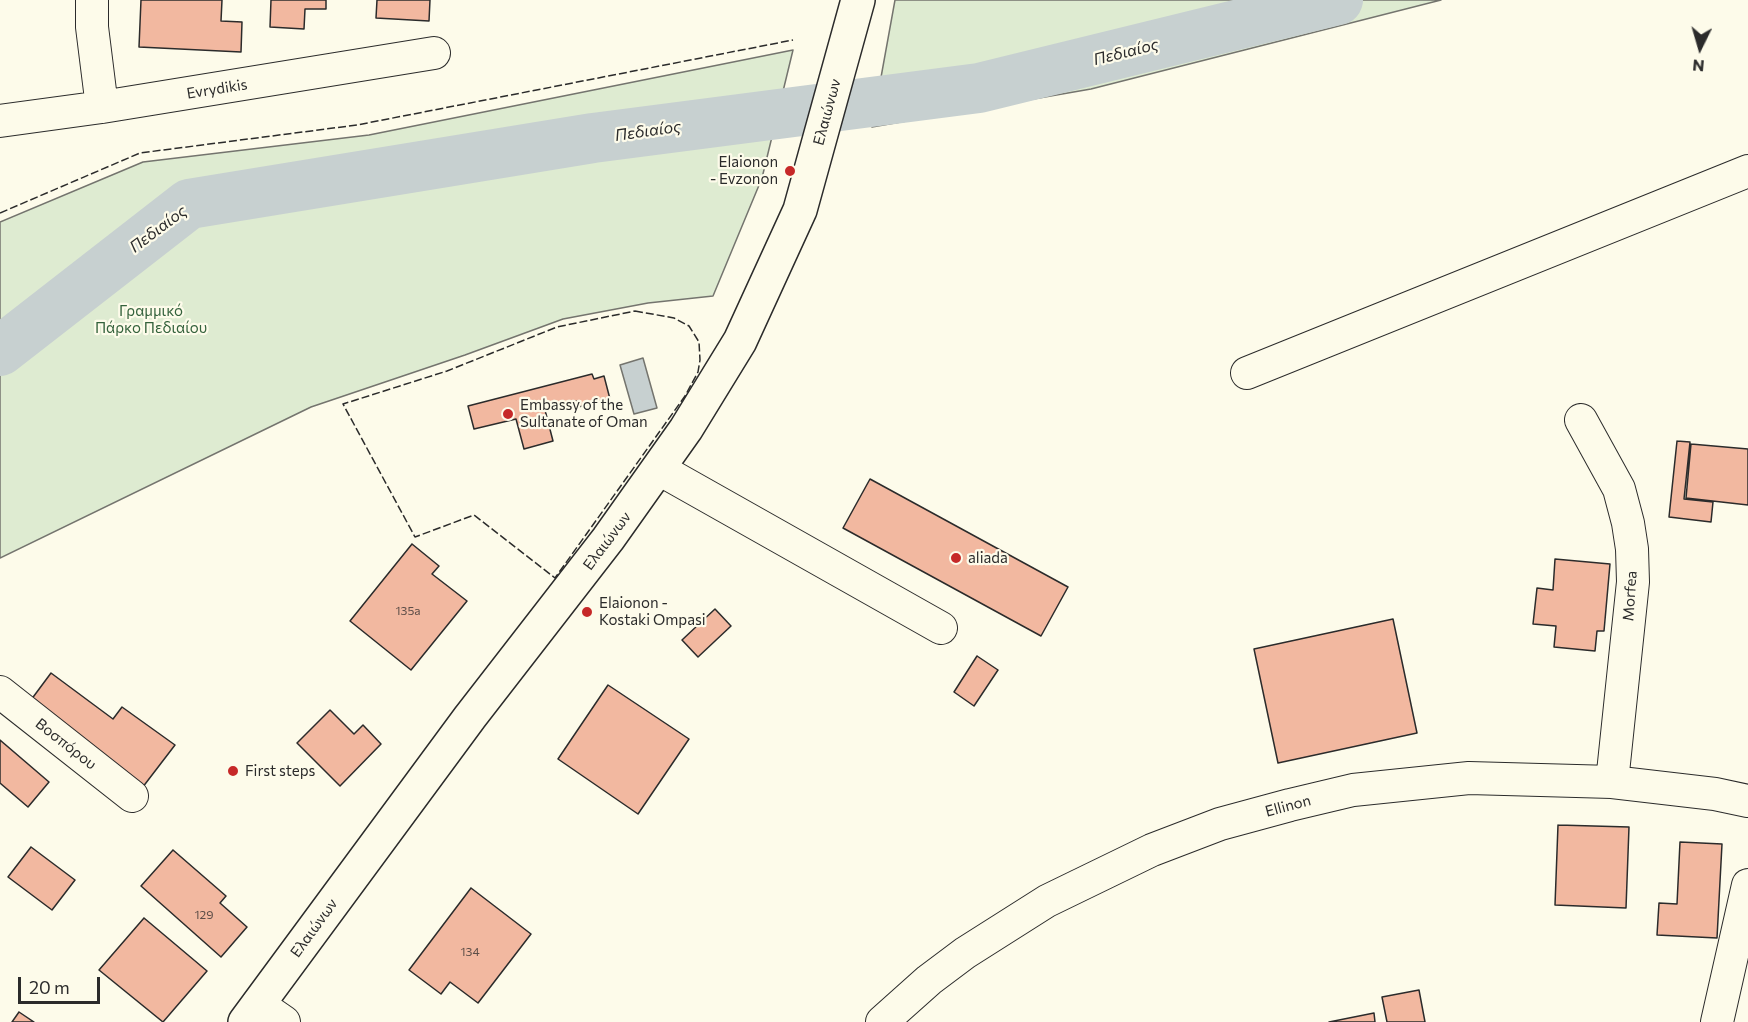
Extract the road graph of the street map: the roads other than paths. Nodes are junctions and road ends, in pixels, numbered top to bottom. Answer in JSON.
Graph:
{"nodes":[{"id":1,"x":92,"y":0,"type":"edge"},
{"id":2,"x":858,"y":2,"type":"edge"},
{"id":3,"x":434,"y":53,"type":"dead end"},
{"id":4,"x":102,"y":107,"type":"junction"},
{"id":5,"x":0,"y":121,"type":"edge"},
{"id":6,"x":1748,"y":171,"type":"edge"},
{"id":7,"x":1247,"y":373,"type":"dead end"},
{"id":8,"x":1581,"y":420,"type":"dead end"},
{"id":9,"x":659,"y":469,"type":"junction"},
{"id":10,"x":941,"y":628,"type":"dead end"},
{"id":11,"x":0,"y":692,"type":"edge"},
{"id":12,"x":1612,"y":782,"type":"junction"},
{"id":13,"x":132,"y":796,"type":"dead end"},
{"id":14,"x":1748,"y":801,"type":"edge"},
{"id":15,"x":1748,"y":885,"type":"edge"},
{"id":16,"x":262,"y":1016,"type":"edge"},
{"id":17,"x":882,"y":1022,"type":"edge"},
{"id":18,"x":1718,"y":1022,"type":"edge"}],
"edges":[{"from":1,"to":4,"type":"street"},
{"from":2,"to":9,"type":"main road","name":"Ελαιώνων"},
{"from":3,"to":4,"type":"street","name":"Evrydikis"},
{"from":4,"to":5,"type":"street","name":"Evrydikis"},
{"from":6,"to":7,"type":"street"},
{"from":8,"to":12,"type":"street","name":"Morfea"},
{"from":9,"to":10,"type":"street"},
{"from":9,"to":16,"type":"main road","name":"Ελαιώνων"},
{"from":11,"to":13,"type":"street","name":"Βοσπόρου"},
{"from":12,"to":14,"type":"street","name":"Ellinon"},
{"from":12,"to":17,"type":"street","name":"Ellinon"},
{"from":15,"to":18,"type":"street"}]}
